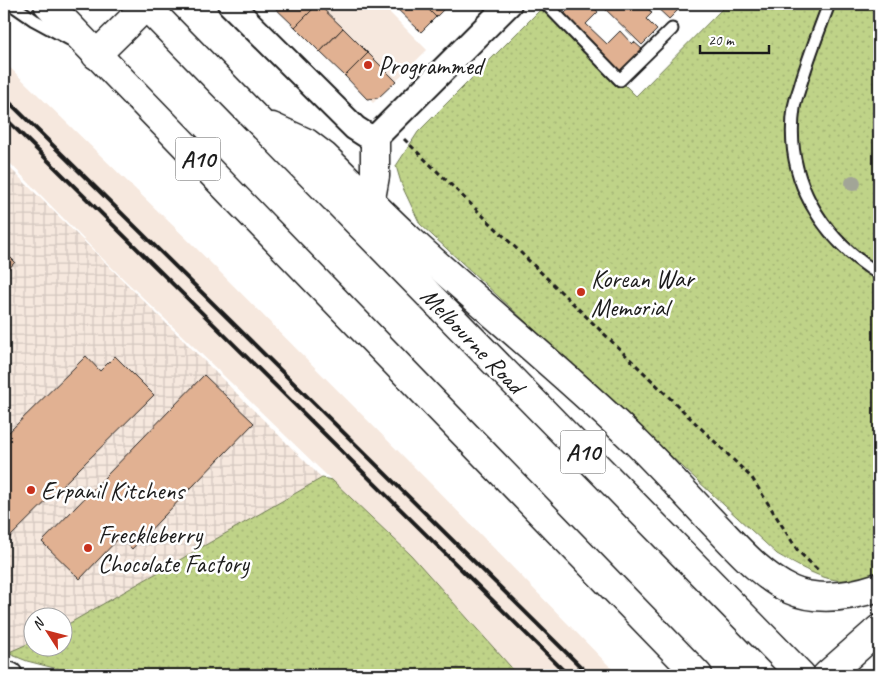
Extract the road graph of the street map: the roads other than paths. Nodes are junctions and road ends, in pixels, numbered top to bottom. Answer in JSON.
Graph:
{"nodes":[{"id":1,"x":11,"y":4,"type":"edge"},
{"id":2,"x":48,"y":4,"type":"edge"},
{"id":3,"x":230,"y":4,"type":"edge"},
{"id":4,"x":509,"y":4,"type":"edge"},
{"id":5,"x":546,"y":4,"type":"edge"},
{"id":6,"x":829,"y":4,"type":"edge"},
{"id":7,"x":145,"y":5,"type":"edge"},
{"id":8,"x":672,"y":30,"type":"dead end"},
{"id":9,"x":96,"y":55,"type":"junction"},
{"id":10,"x":255,"y":118,"type":"junction"},
{"id":11,"x":382,"y":131,"type":"junction"},
{"id":12,"x":372,"y":202,"type":"junction"},
{"id":13,"x":364,"y":229,"type":"junction"},
{"id":14,"x":879,"y":274,"type":"edge"},
{"id":15,"x":879,"y":587,"type":"edge"},
{"id":16,"x":879,"y":629,"type":"edge"},
{"id":17,"x":4,"y":673,"type":"edge"},
{"id":18,"x":10,"y":675,"type":"edge"},
{"id":19,"x":698,"y":675,"type":"edge"},
{"id":20,"x":801,"y":675,"type":"edge"},
{"id":21,"x":827,"y":675,"type":"edge"}],
"edges":[{"from":1,"to":9,"type":"lane"},
{"from":2,"to":9,"type":"main road","number":"A10"},
{"from":3,"to":11,"type":"street"},
{"from":4,"to":11,"type":"street"},
{"from":5,"to":8,"type":"lane"},
{"from":6,"to":14,"type":"lane"},
{"from":7,"to":9,"type":"main road"},
{"from":7,"to":10,"type":"main road","name":"Melbourne Road","number":"A10"},
{"from":9,"to":19,"type":"main road","number":"A10"},
{"from":10,"to":12,"type":"main road"},
{"from":10,"to":13,"type":"main road","name":"Melbourne Road","number":"A10"},
{"from":11,"to":12,"type":"main road"},
{"from":12,"to":13,"type":"main road"},
{"from":12,"to":15,"type":"main road"},
{"from":13,"to":20,"type":"main road","name":"Melbourne Road","number":"A10"},
{"from":16,"to":21,"type":"main road"},
{"from":17,"to":18,"type":"street"}]}
